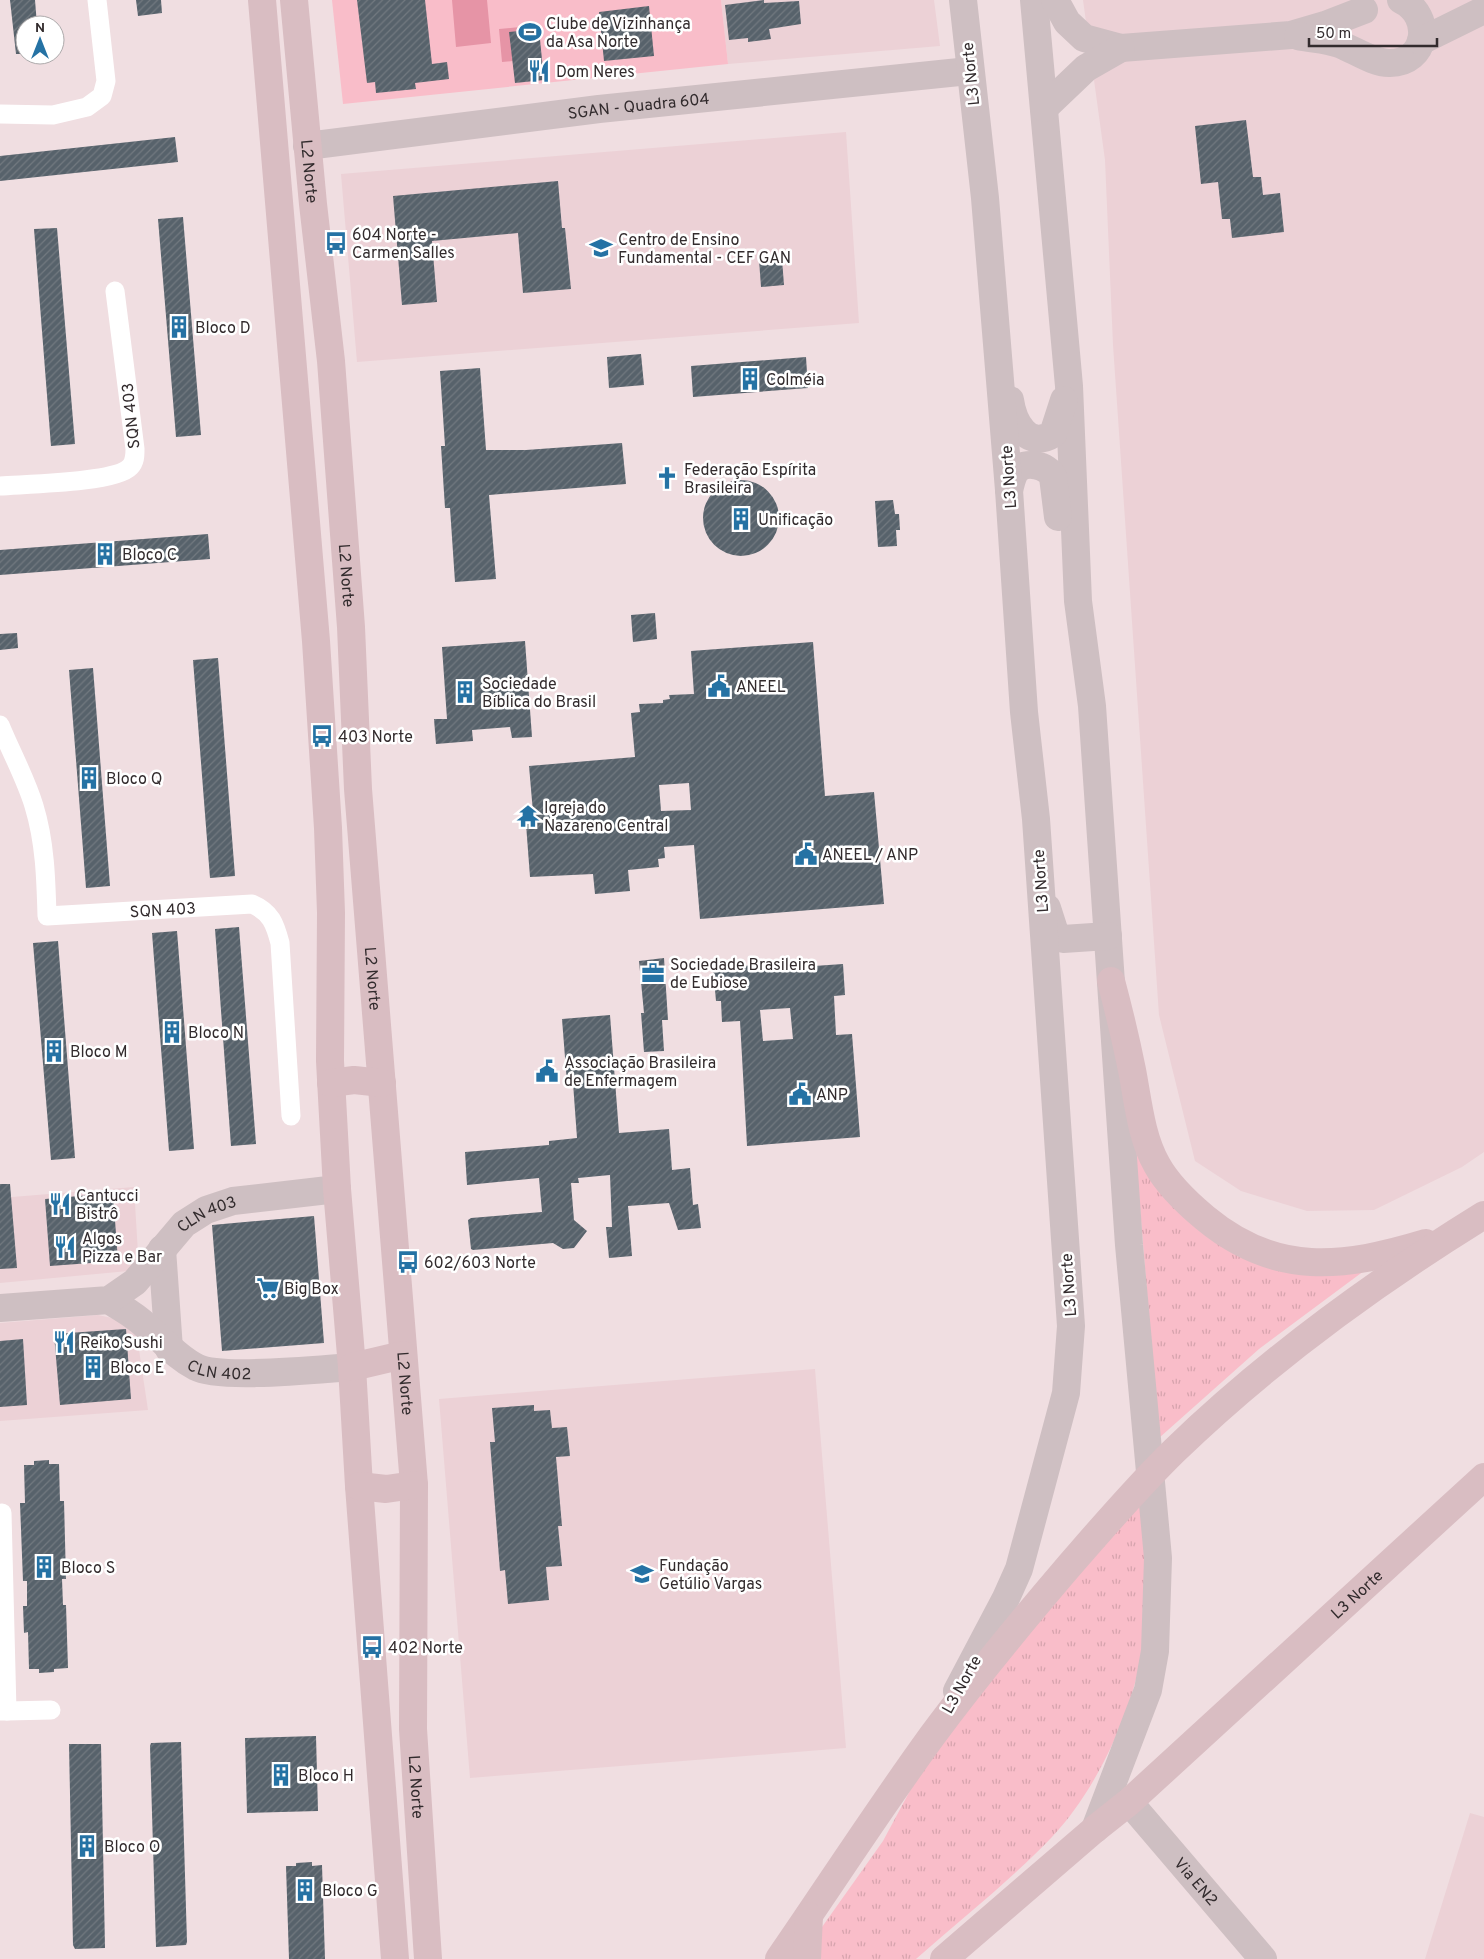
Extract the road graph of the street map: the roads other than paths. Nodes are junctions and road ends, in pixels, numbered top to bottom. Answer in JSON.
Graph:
{"nodes":[{"id":1,"x":97,"y":0,"type":"edge"},
{"id":2,"x":262,"y":0,"type":"edge"},
{"id":3,"x":294,"y":0,"type":"edge"},
{"id":4,"x":963,"y":0,"type":"edge"},
{"id":5,"x":1034,"y":0,"type":"edge"},
{"id":6,"x":1055,"y":0,"type":"edge"},
{"id":7,"x":1372,"y":5,"type":"edge"},
{"id":8,"x":1484,"y":6,"type":"edge"},
{"id":9,"x":1409,"y":7,"type":"edge"},
{"id":10,"x":1484,"y":10,"type":"edge"},
{"id":11,"x":1291,"y":35,"type":"junction"},
{"id":12,"x":1421,"y":41,"type":"junction"},
{"id":13,"x":1122,"y":48,"type":"junction"},
{"id":14,"x":1370,"y":57,"type":"junction"},
{"id":15,"x":969,"y":71,"type":"junction"},
{"id":16,"x":1044,"y":108,"type":"junction"},
{"id":17,"x":0,"y":114,"type":"edge"},
{"id":18,"x":307,"y":146,"type":"junction"},
{"id":19,"x":115,"y":291,"type":"dead end"},
{"id":20,"x":995,"y":314,"type":"junction"},
{"id":21,"x":1069,"y":386,"type":"junction"},
{"id":22,"x":0,"y":486,"type":"edge"},
{"id":23,"x":1009,"y":490,"type":"junction"},
{"id":24,"x":1078,"y":601,"type":"junction"},
{"id":25,"x":0,"y":725,"type":"edge"},
{"id":26,"x":1040,"y":888,"type":"junction"},
{"id":27,"x":1108,"y":936,"type":"junction"},
{"id":28,"x":1111,"y":982,"type":"junction"},
{"id":29,"x":331,"y":1083,"type":"junction"},
{"id":30,"x":382,"y":1083,"type":"junction"},
{"id":31,"x":291,"y":1116,"type":"dead end"},
{"id":32,"x":337,"y":1189,"type":"junction"},
{"id":33,"x":1484,"y":1215,"type":"edge"},
{"id":34,"x":1451,"y":1235,"type":"junction"},
{"id":35,"x":162,"y":1249,"type":"junction"},
{"id":36,"x":109,"y":1300,"type":"junction"},
{"id":37,"x":0,"y":1308,"type":"edge"},
{"id":38,"x":170,"y":1349,"type":"junction"},
{"id":39,"x":403,"y":1355,"type":"junction"},
{"id":40,"x":352,"y":1367,"type":"junction"},
{"id":41,"x":1484,"y":1477,"type":"edge"},
{"id":42,"x":414,"y":1485,"type":"junction"},
{"id":43,"x":359,"y":1486,"type":"junction"},
{"id":44,"x":2,"y":1513,"type":"dead end"},
{"id":45,"x":52,"y":1710,"type":"dead end"},
{"id":46,"x":4,"y":1711,"type":"edge"},
{"id":47,"x":932,"y":1736,"type":"junction"},
{"id":48,"x":1129,"y":1802,"type":"junction"},
{"id":49,"x":1095,"y":1829,"type":"junction"},
{"id":50,"x":809,"y":1916,"type":"junction"},
{"id":51,"x":396,"y":1959,"type":"edge"},
{"id":52,"x":428,"y":1959,"type":"edge"},
{"id":53,"x":779,"y":1959,"type":"edge"},
{"id":54,"x":807,"y":1959,"type":"edge"},
{"id":55,"x":944,"y":1959,"type":"edge"},
{"id":56,"x":1263,"y":1959,"type":"edge"}],
"edges":[{"from":1,"to":17,"type":"street"},
{"from":2,"to":29,"type":"main road","name":"L2 Norte"},
{"from":3,"to":18,"type":"main road","name":"L2 Norte"},
{"from":4,"to":15,"type":"main road","name":"L3 Norte"},
{"from":5,"to":16,"type":"main road","name":"L3 Norte"},
{"from":6,"to":13,"type":"main road"},
{"from":7,"to":11,"type":"main road"},
{"from":7,"to":14,"type":"main road"},
{"from":8,"to":9,"type":"main road"},
{"from":9,"to":12,"type":"main road"},
{"from":10,"to":12,"type":"main road"},
{"from":11,"to":13,"type":"main road"},
{"from":11,"to":14,"type":"main road"},
{"from":12,"to":14,"type":"main road"},
{"from":13,"to":16,"type":"main road"},
{"from":15,"to":18,"type":"main road","name":"SGAN - Quadra 604"},
{"from":15,"to":20,"type":"main road","name":"L3 Norte"},
{"from":16,"to":21,"type":"main road","name":"L3 Norte"},
{"from":18,"to":30,"type":"main road","name":"L2 Norte"},
{"from":19,"to":22,"type":"street","name":"SQN 403"},
{"from":20,"to":21,"type":"main road"},
{"from":20,"to":23,"type":"main road","name":"L3 Norte"},
{"from":21,"to":24,"type":"main road","name":"L3 Norte"},
{"from":23,"to":24,"type":"main road"},
{"from":23,"to":26,"type":"main road","name":"L3 Norte"},
{"from":24,"to":27,"type":"main road","name":"L3 Norte"},
{"from":25,"to":31,"type":"street","name":"SQN 403"},
{"from":26,"to":27,"type":"main road"},
{"from":26,"to":47,"type":"main road","name":"L3 Norte"},
{"from":27,"to":28,"type":"main road","name":"L3 Norte"},
{"from":28,"to":34,"type":"main road"},
{"from":28,"to":49,"type":"main road","name":"L3 Norte"},
{"from":29,"to":30,"type":"main road"},
{"from":29,"to":32,"type":"main road","name":"L2 Norte"},
{"from":30,"to":39,"type":"main road","name":"L2 Norte"},
{"from":32,"to":35,"type":"main road","name":"CLN 403"},
{"from":32,"to":40,"type":"main road","name":"L2 Norte"},
{"from":33,"to":34,"type":"main road","name":"L3 Norte"},
{"from":34,"to":47,"type":"main road","name":"L3 Norte"},
{"from":35,"to":36,"type":"main road","name":"CLN 403"},
{"from":35,"to":38,"type":"main road"},
{"from":36,"to":37,"type":"main road"},
{"from":36,"to":38,"type":"main road","name":"CLN 402"},
{"from":38,"to":40,"type":"main road","name":"CLN 402"},
{"from":39,"to":40,"type":"main road"},
{"from":39,"to":42,"type":"main road","name":"L2 Norte"},
{"from":40,"to":43,"type":"main road","name":"L2 Norte"},
{"from":41,"to":48,"type":"main road","name":"L3 Norte"},
{"from":42,"to":43,"type":"main road"},
{"from":42,"to":52,"type":"main road","name":"L2 Norte"},
{"from":43,"to":51,"type":"main road","name":"L2 Norte"},
{"from":44,"to":46,"type":"street"},
{"from":45,"to":46,"type":"street"},
{"from":47,"to":50,"type":"main road","name":"L3 Norte"},
{"from":48,"to":49,"type":"main road","name":"L3 Norte"},
{"from":48,"to":56,"type":"main road","name":"Via EN2"},
{"from":49,"to":55,"type":"main road","name":"L3 Norte"},
{"from":50,"to":53,"type":"main road","name":"L3 Norte"},
{"from":50,"to":54,"type":"main road"}]}
